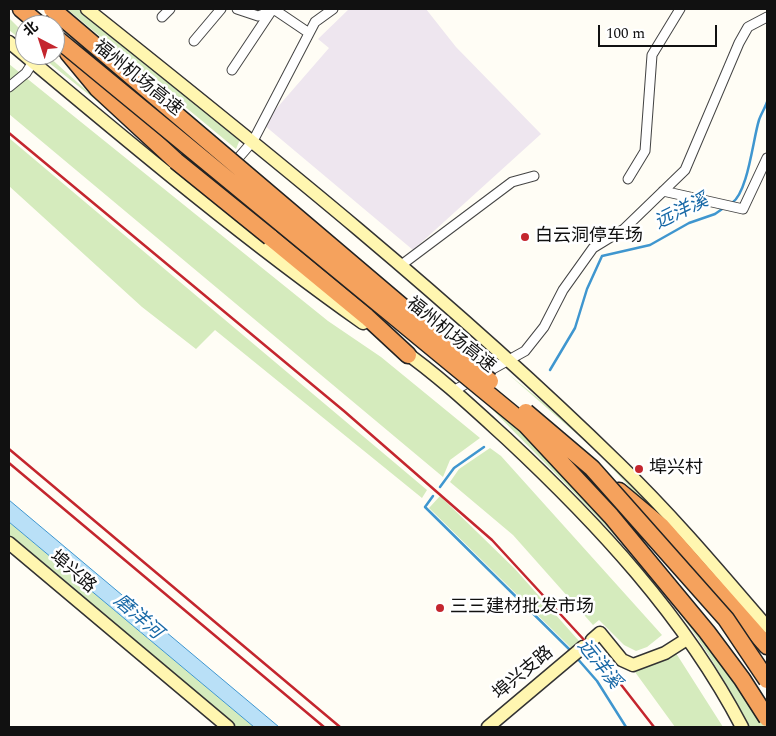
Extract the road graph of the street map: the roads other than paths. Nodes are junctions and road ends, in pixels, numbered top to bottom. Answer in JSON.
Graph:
{"nodes":[{"id":1,"x":52,"y":9,"type":"edge"},
{"id":2,"x":87,"y":9,"type":"edge"},
{"id":3,"x":170,"y":9,"type":"edge"},
{"id":4,"x":221,"y":9,"type":"edge"},
{"id":5,"x":237,"y":9,"type":"edge"},
{"id":6,"x":680,"y":9,"type":"edge"},
{"id":7,"x":272,"y":10,"type":"edge"},
{"id":8,"x":328,"y":11,"type":"edge"},
{"id":9,"x":162,"y":17,"type":"dead end"},
{"id":10,"x":767,"y":17,"type":"edge"},
{"id":11,"x":309,"y":33,"type":"junction"},
{"id":12,"x":194,"y":41,"type":"dead end"},
{"id":13,"x":65,"y":46,"type":"edge"},
{"id":14,"x":65,"y":50,"type":"edge"},
{"id":15,"x":31,"y":65,"type":"edge"},
{"id":16,"x":37,"y":65,"type":"edge"},
{"id":17,"x":232,"y":70,"type":"dead end"},
{"id":18,"x":9,"y":87,"type":"edge"},
{"id":19,"x":252,"y":141,"type":"junction"},
{"id":20,"x":767,"y":158,"type":"edge"},
{"id":21,"x":534,"y":176,"type":"dead end"},
{"id":22,"x":628,"y":179,"type":"dead end"},
{"id":23,"x":663,"y":191,"type":"junction"},
{"id":24,"x":202,"y":200,"type":"junction"},
{"id":25,"x":400,"y":266,"type":"junction"},
{"id":26,"x":408,"y":354,"type":"junction"},
{"id":27,"x":508,"y":361,"type":"junction"},
{"id":28,"x":453,"y":391,"type":"junction"},
{"id":29,"x":592,"y":468,"type":"junction"},
{"id":30,"x":9,"y":543,"type":"edge"},
{"id":31,"x":767,"y":627,"type":"edge"},
{"id":32,"x":687,"y":639,"type":"junction"},
{"id":33,"x":767,"y":646,"type":"edge"},
{"id":34,"x":767,"y":680,"type":"edge"},
{"id":35,"x":767,"y":718,"type":"edge"},
{"id":36,"x":228,"y":727,"type":"edge"},
{"id":37,"x":488,"y":727,"type":"edge"},
{"id":38,"x":742,"y":727,"type":"edge"}],
"edges":[{"from":1,"to":29,"type":"highway","name":"福州机场高速","bridge":true},
{"from":2,"to":19,"type":"main road"},
{"from":3,"to":9,"type":"street"},
{"from":4,"to":12,"type":"street"},
{"from":5,"to":7,"type":"street"},
{"from":6,"to":22,"type":"street"},
{"from":7,"to":11,"type":"street"},
{"from":7,"to":17,"type":"street"},
{"from":8,"to":11,"type":"street"},
{"from":10,"to":23,"type":"street"},
{"from":11,"to":19,"type":"street"},
{"from":13,"to":35,"type":"highway","name":"福州机场高速","bridge":true},
{"from":14,"to":26,"type":"highway","bridge":true},
{"from":15,"to":18,"type":"street"},
{"from":16,"to":24,"type":"main road"},
{"from":19,"to":24,"type":"street"},
{"from":19,"to":25,"type":"main road"},
{"from":20,"to":23,"type":"street"},
{"from":21,"to":25,"type":"street"},
{"from":23,"to":27,"type":"street"},
{"from":24,"to":26,"type":"main road"},
{"from":25,"to":27,"type":"main road"},
{"from":26,"to":28,"type":"main road"},
{"from":27,"to":28,"type":"street"},
{"from":27,"to":31,"type":"main road"},
{"from":28,"to":32,"type":"main road"},
{"from":29,"to":33,"type":"highway","bridge":true},
{"from":29,"to":34,"type":"highway","name":"福州机场高速","bridge":true},
{"from":30,"to":36,"type":"main road","name":"埠兴路"},
{"from":32,"to":37,"type":"main road","name":"埠兴支路"},
{"from":32,"to":38,"type":"main road"}]}
